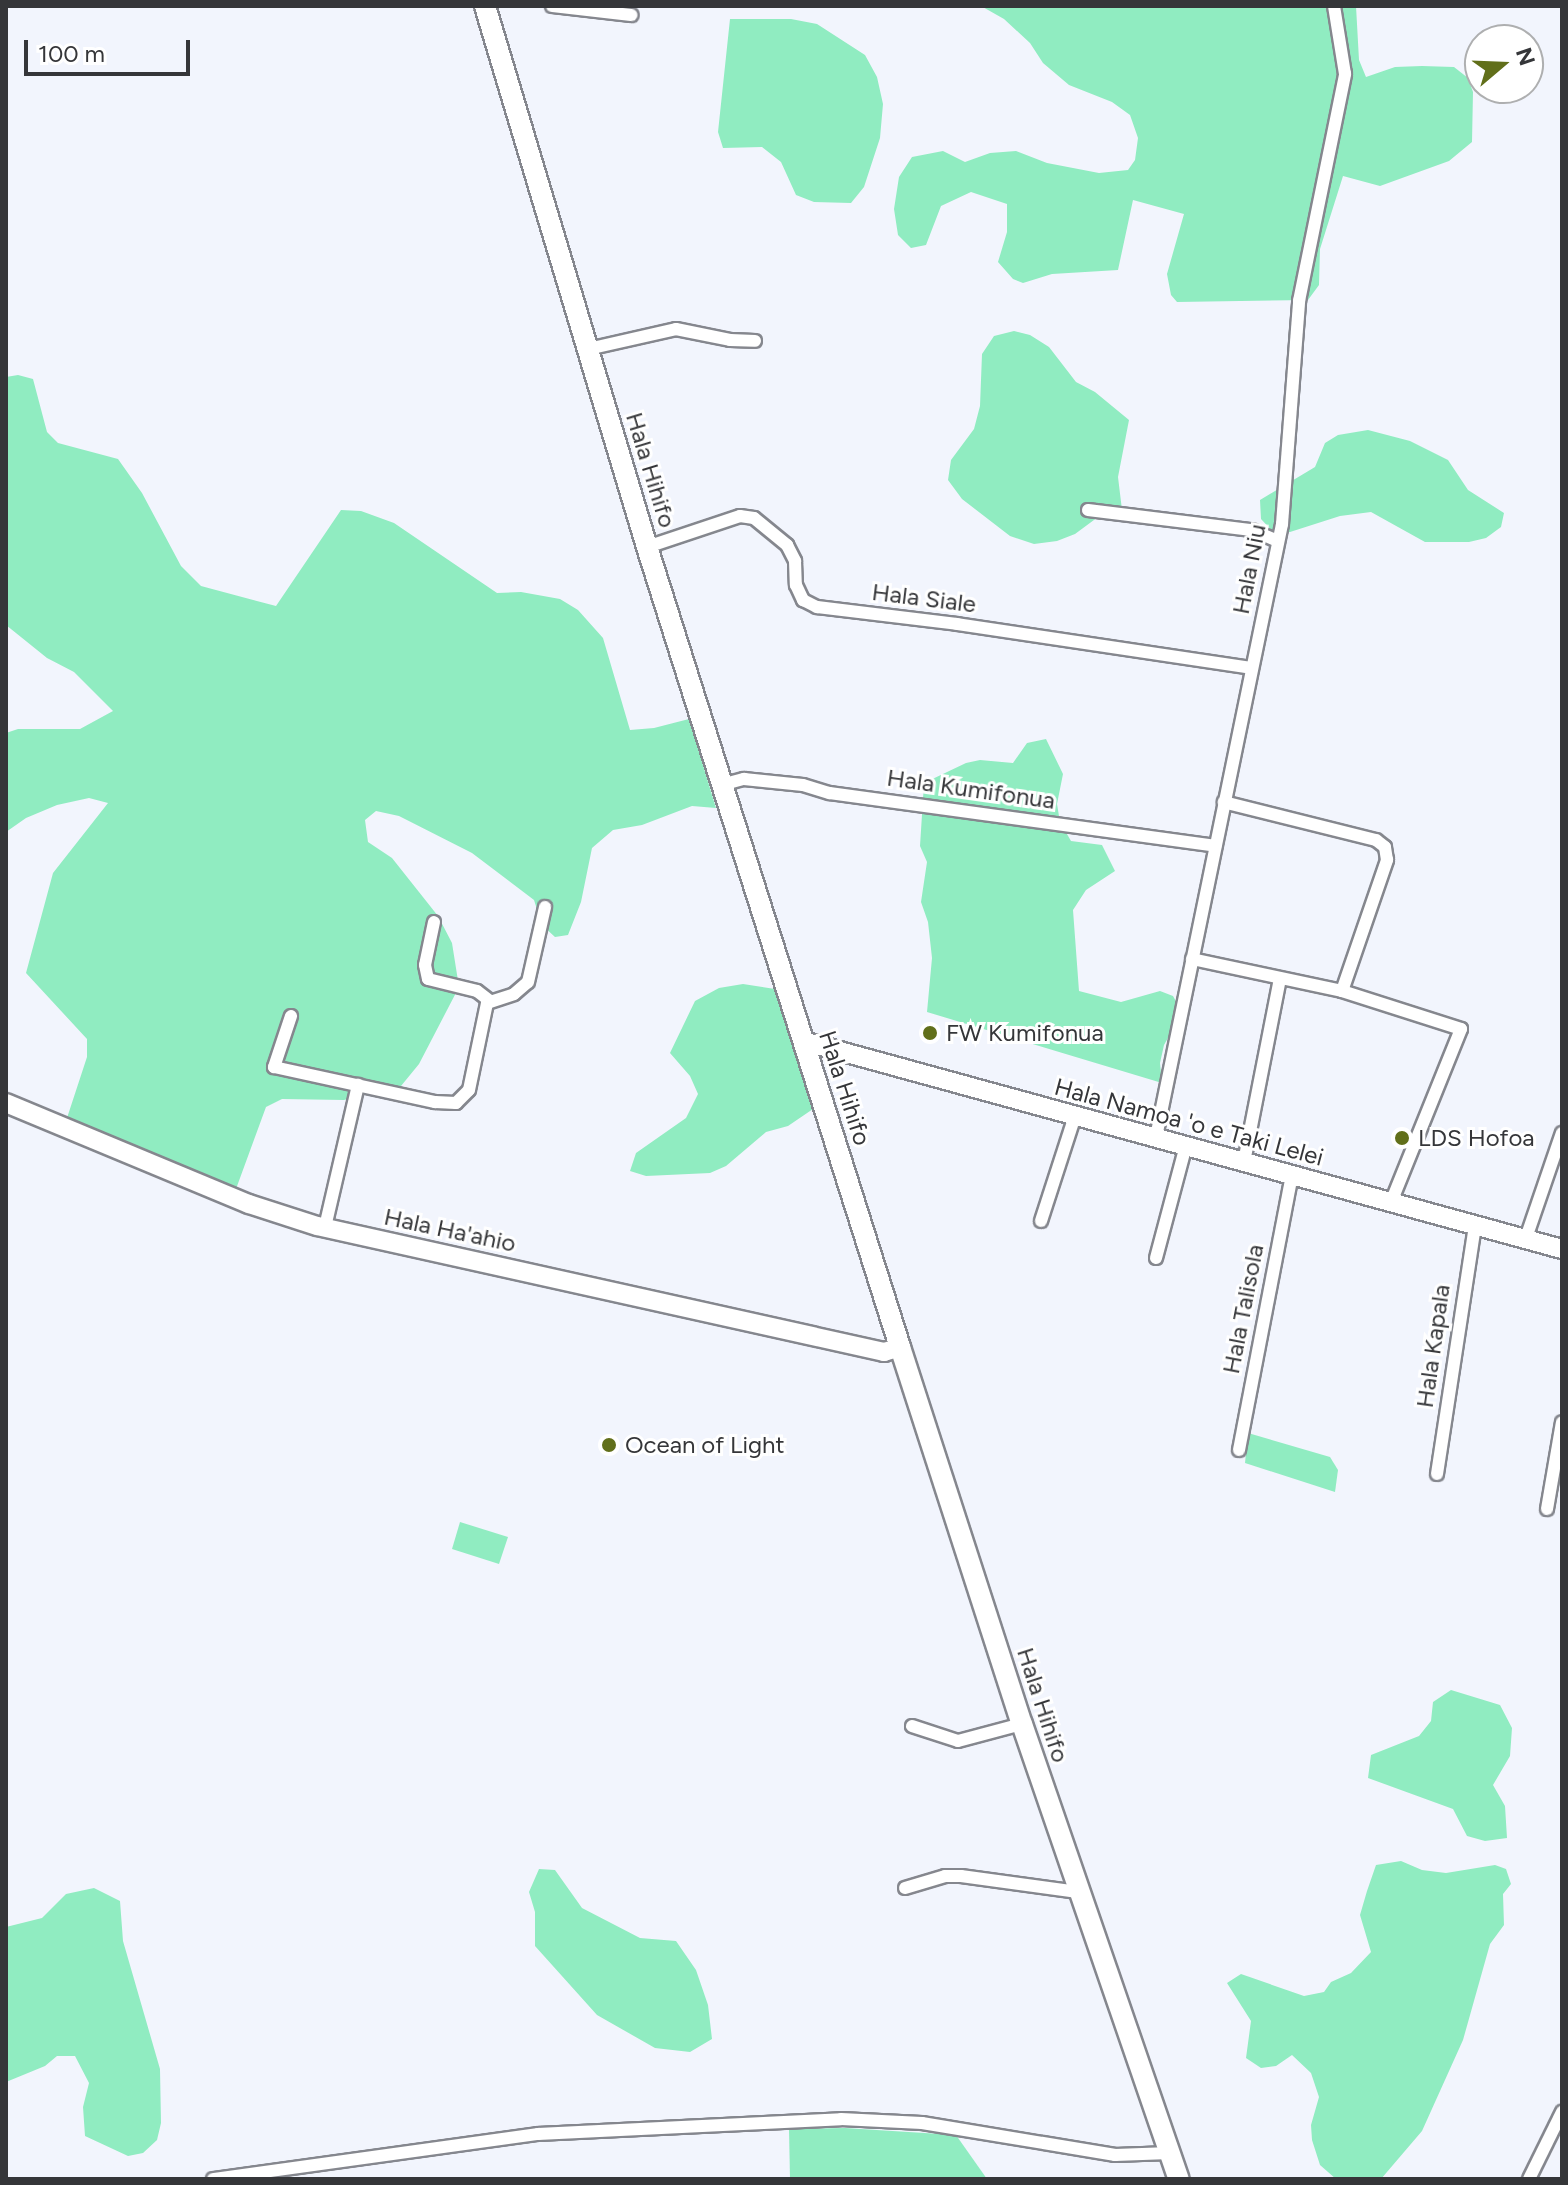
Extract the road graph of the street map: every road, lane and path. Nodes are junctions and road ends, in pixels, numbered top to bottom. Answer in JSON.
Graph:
{"nodes":[{"id":1,"x":485,"y":6,"type":"edge"},
{"id":2,"x":552,"y":6,"type":"edge"},
{"id":3,"x":1334,"y":6,"type":"edge"},
{"id":4,"x":631,"y":15,"type":"dead end"},
{"id":5,"x":755,"y":341,"type":"dead end"},
{"id":6,"x":588,"y":349,"type":"junction"},
{"id":7,"x":1088,"y":510,"type":"dead end"},
{"id":8,"x":1278,"y":541,"type":"junction"},
{"id":9,"x":647,"y":547,"type":"junction"},
{"id":10,"x":1252,"y":668,"type":"junction"},
{"id":11,"x":721,"y":785,"type":"junction"},
{"id":12,"x":1224,"y":802,"type":"junction"},
{"id":13,"x":1215,"y":846,"type":"junction"},
{"id":14,"x":545,"y":907,"type":"dead end"},
{"id":15,"x":434,"y":922,"type":"dead end"},
{"id":16,"x":1192,"y":959,"type":"junction"},
{"id":17,"x":1280,"y":978,"type":"junction"},
{"id":18,"x":1342,"y":991,"type":"junction"},
{"id":19,"x":490,"y":1001,"type":"junction"},
{"id":20,"x":291,"y":1016,"type":"dead end"},
{"id":21,"x":803,"y":1041,"type":"junction"},
{"id":22,"x":358,"y":1085,"type":"junction"},
{"id":23,"x":6,"y":1103,"type":"edge"},
{"id":24,"x":1075,"y":1116,"type":"junction"},
{"id":25,"x":1562,"y":1133,"type":"edge"},
{"id":26,"x":1156,"y":1137,"type":"junction"},
{"id":27,"x":1186,"y":1145,"type":"junction"},
{"id":28,"x":1244,"y":1162,"type":"junction"},
{"id":29,"x":1292,"y":1175,"type":"junction"},
{"id":30,"x":1391,"y":1202,"type":"junction"},
{"id":31,"x":1041,"y":1221,"type":"dead end"},
{"id":32,"x":1475,"y":1225,"type":"junction"},
{"id":33,"x":325,"y":1227,"type":"junction"},
{"id":34,"x":1526,"y":1238,"type":"junction"},
{"id":35,"x":1562,"y":1249,"type":"edge"},
{"id":36,"x":1156,"y":1258,"type":"dead end"},
{"id":37,"x":900,"y":1347,"type":"junction"},
{"id":38,"x":1562,"y":1422,"type":"edge"},
{"id":39,"x":1239,"y":1450,"type":"dead end"},
{"id":40,"x":1437,"y":1474,"type":"dead end"},
{"id":41,"x":1547,"y":1509,"type":"dead end"},
{"id":42,"x":1022,"y":1724,"type":"junction"},
{"id":43,"x":912,"y":1726,"type":"dead end"},
{"id":44,"x":905,"y":1888,"type":"dead end"},
{"id":45,"x":1078,"y":1892,"type":"junction"},
{"id":46,"x":1562,"y":2112,"type":"edge"},
{"id":47,"x":1170,"y":2153,"type":"junction"},
{"id":48,"x":213,"y":2179,"type":"edge"},
{"id":49,"x":1179,"y":2179,"type":"edge"},
{"id":50,"x":1529,"y":2179,"type":"edge"}],
"edges":[{"from":1,"to":6,"type":"main road","name":"Hala Hihifo"},
{"from":2,"to":4,"type":"street"},
{"from":3,"to":8,"type":"street","name":"Hala Niu"},
{"from":5,"to":6,"type":"street"},
{"from":6,"to":9,"type":"main road","name":"Hala Hihifo"},
{"from":7,"to":8,"type":"street"},
{"from":8,"to":10,"type":"street","name":"Hala Niu"},
{"from":9,"to":10,"type":"street","name":"Hala Siale"},
{"from":9,"to":11,"type":"main road","name":"Hala Hihifo"},
{"from":10,"to":12,"type":"street","name":"Hala Niu"},
{"from":11,"to":13,"type":"street","name":"Hala Kumifonua"},
{"from":11,"to":21,"type":"main road","name":"Hala Hihifo"},
{"from":12,"to":13,"type":"street","name":"Hala Niu"},
{"from":12,"to":18,"type":"street"},
{"from":13,"to":16,"type":"street","name":"Hala Niu"},
{"from":14,"to":19,"type":"street"},
{"from":15,"to":19,"type":"street"},
{"from":16,"to":17,"type":"street"},
{"from":16,"to":26,"type":"street","name":"Hala Niu"},
{"from":17,"to":18,"type":"street"},
{"from":17,"to":28,"type":"street"},
{"from":18,"to":30,"type":"street"},
{"from":19,"to":22,"type":"street"},
{"from":20,"to":22,"type":"street"},
{"from":21,"to":24,"type":"street","name":"Hala Namoa 'o e Taki Lelei"},
{"from":21,"to":37,"type":"main road","name":"Hala Hihifo"},
{"from":22,"to":33,"type":"street"},
{"from":23,"to":33,"type":"street","name":"Hala Ha'ahio"},
{"from":24,"to":26,"type":"street","name":"Hala Namoa 'o e Taki Lelei"},
{"from":24,"to":31,"type":"street"},
{"from":25,"to":34,"type":"street"},
{"from":26,"to":27,"type":"street","name":"Hala Namoa 'o e Taki Lelei"},
{"from":27,"to":28,"type":"street","name":"Hala Namoa 'o e Taki Lelei"},
{"from":27,"to":36,"type":"street"},
{"from":28,"to":29,"type":"street","name":"Hala Namoa 'o e Taki Lelei"},
{"from":29,"to":30,"type":"street","name":"Hala Namoa 'o e Taki Lelei"},
{"from":29,"to":39,"type":"street","name":"Hala Talisola"},
{"from":30,"to":32,"type":"street","name":"Hala Namoa 'o e Taki Lelei"},
{"from":32,"to":34,"type":"street","name":"Hala Namoa 'o e Taki Lelei"},
{"from":32,"to":40,"type":"street","name":"Hala Kapala"},
{"from":33,"to":37,"type":"street","name":"Hala Ha'ahio"},
{"from":34,"to":35,"type":"street","name":"Hala Namoa 'o e Taki Lelei"},
{"from":37,"to":42,"type":"main road","name":"Hala Hihifo"},
{"from":38,"to":41,"type":"street"},
{"from":42,"to":43,"type":"street"},
{"from":42,"to":45,"type":"main road","name":"Hala Hihifo"},
{"from":44,"to":45,"type":"street"},
{"from":45,"to":47,"type":"main road","name":"Hala Hihifo"},
{"from":46,"to":50,"type":"street"},
{"from":47,"to":48,"type":"street"},
{"from":47,"to":49,"type":"main road","name":"Hala Hihifo"}]}
